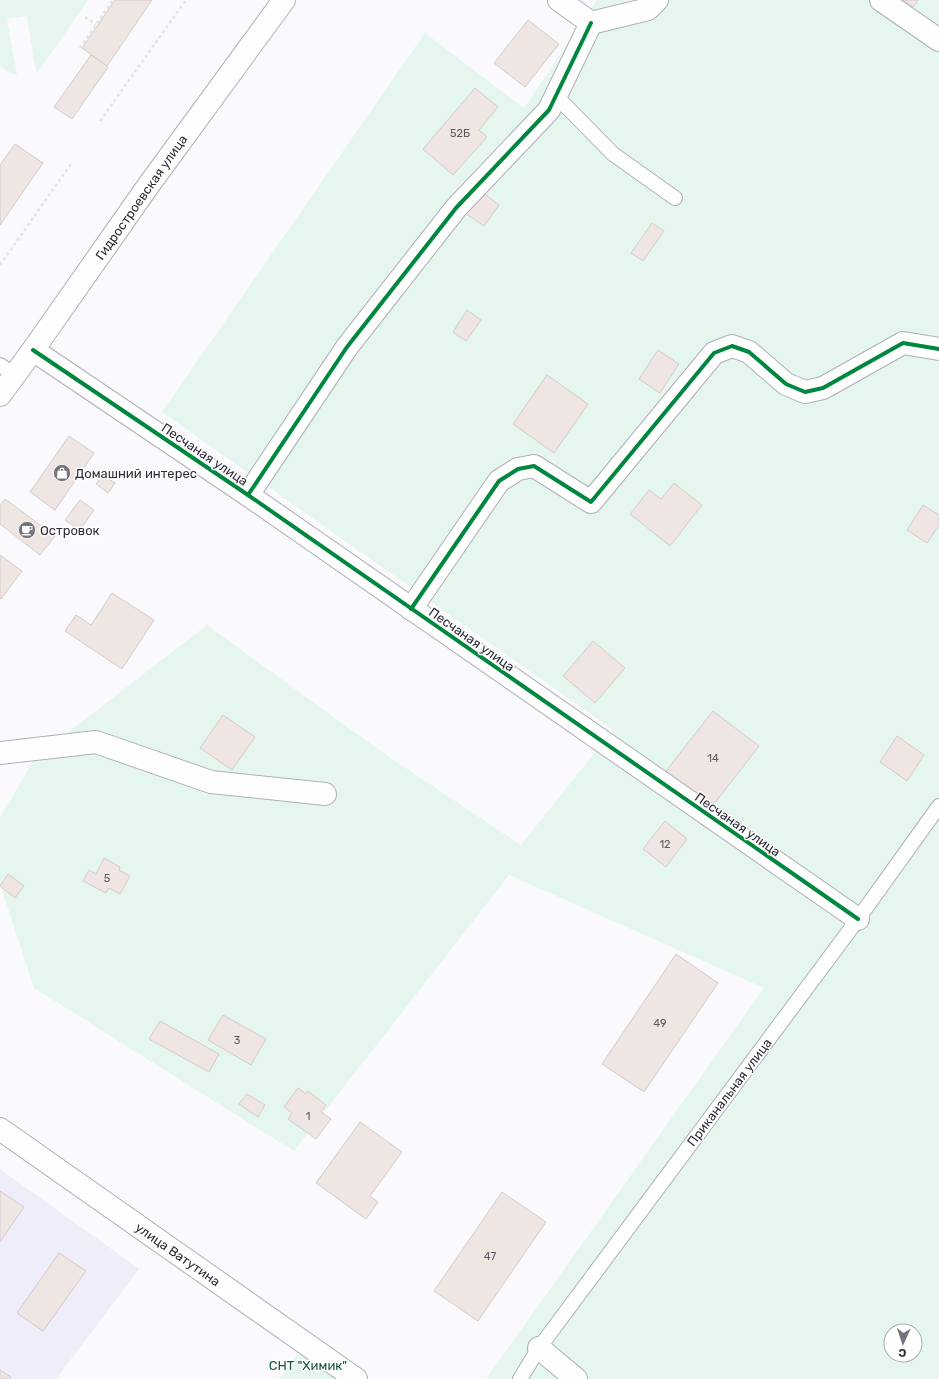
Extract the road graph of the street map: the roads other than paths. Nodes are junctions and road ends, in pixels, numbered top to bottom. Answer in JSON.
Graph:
{"nodes":[{"id":1,"x":284,"y":0,"type":"edge"},
{"id":2,"x":559,"y":0,"type":"edge"},
{"id":3,"x":657,"y":0,"type":"edge"},
{"id":4,"x":881,"y":0,"type":"edge"},
{"id":5,"x":591,"y":23,"type":"junction"},
{"id":6,"x":939,"y":40,"type":"edge"},
{"id":7,"x":556,"y":96,"type":"junction"},
{"id":8,"x":675,"y":198,"type":"dead end"},
{"id":9,"x":939,"y":349,"type":"edge"},
{"id":10,"x":33,"y":350,"type":"junction"},
{"id":11,"x":7,"y":370,"type":"edge"},
{"id":12,"x":0,"y":394,"type":"edge"},
{"id":13,"x":248,"y":496,"type":"junction"},
{"id":14,"x":411,"y":609,"type":"junction"},
{"id":15,"x":0,"y":753,"type":"edge"},
{"id":16,"x":326,"y":794,"type":"dead end"},
{"id":17,"x":939,"y":806,"type":"edge"},
{"id":18,"x":858,"y":919,"type":"junction"},
{"id":19,"x":0,"y":1128,"type":"edge"},
{"id":20,"x":539,"y":1348,"type":"junction"},
{"id":21,"x":356,"y":1379,"type":"edge"},
{"id":22,"x":520,"y":1379,"type":"edge"},
{"id":23,"x":576,"y":1379,"type":"edge"}],
"edges":[{"from":1,"to":10,"type":"street","name":"Гидростроевская улица"},
{"from":2,"to":5,"type":"street"},
{"from":3,"to":5,"type":"street"},
{"from":4,"to":6,"type":"street"},
{"from":5,"to":7,"type":"street"},
{"from":7,"to":8,"type":"lane"},
{"from":7,"to":13,"type":"street"},
{"from":9,"to":14,"type":"street"},
{"from":10,"to":11,"type":"street","name":"Гидростроевская улица"},
{"from":10,"to":13,"type":"street","name":"Песчаная улица"},
{"from":11,"to":12,"type":"street","name":"Гидростроевская улица"},
{"from":13,"to":14,"type":"street","name":"Песчаная улица"},
{"from":14,"to":18,"type":"street","name":"Песчаная улица"},
{"from":15,"to":16,"type":"street"},
{"from":17,"to":18,"type":"lane","name":"Приканальная улица"},
{"from":18,"to":20,"type":"lane","name":"Приканальная улица"},
{"from":19,"to":21,"type":"street","name":"улица Ватутина"},
{"from":20,"to":22,"type":"lane","name":"Приканальная улица"},
{"from":20,"to":23,"type":"street"}]}
